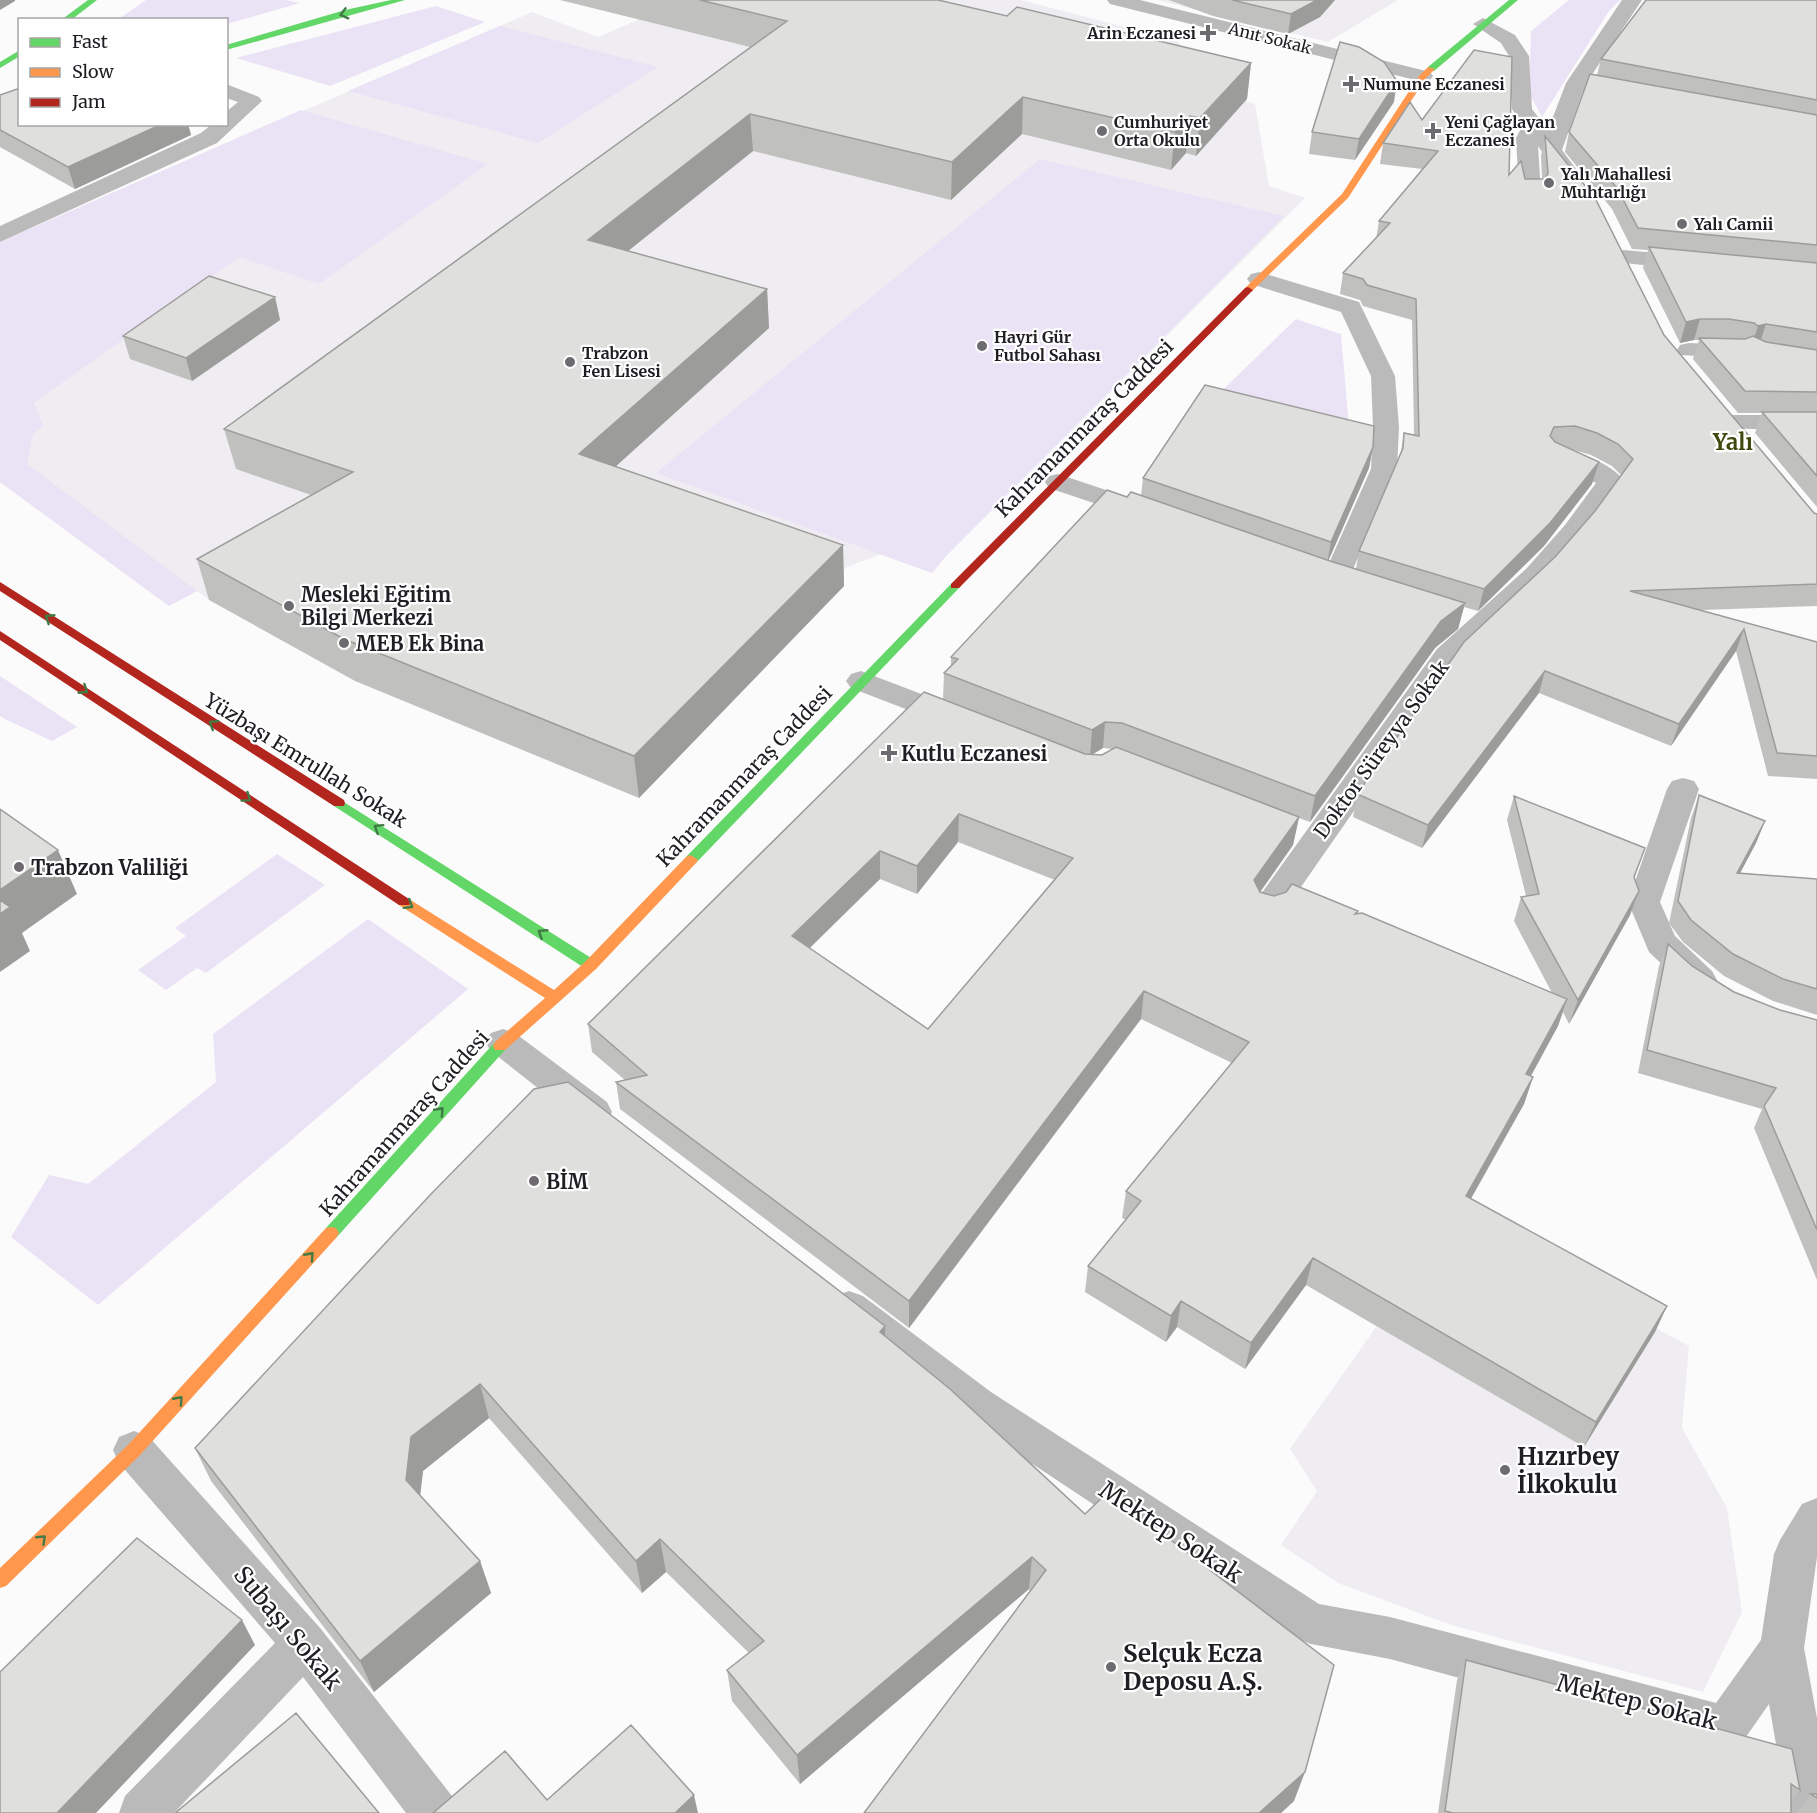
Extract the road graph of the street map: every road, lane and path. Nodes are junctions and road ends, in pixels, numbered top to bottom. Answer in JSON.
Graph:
{"nodes":[{"id":1,"x":93,"y":0,"type":"edge"},
{"id":2,"x":401,"y":0,"type":"edge"},
{"id":3,"x":1117,"y":0,"type":"edge"},
{"id":4,"x":1514,"y":0,"type":"edge"},
{"id":5,"x":1632,"y":0,"type":"edge"},
{"id":6,"x":68,"y":18,"type":"edge"},
{"id":7,"x":1483,"y":24,"type":"junction"},
{"id":8,"x":228,"y":47,"type":"edge"},
{"id":9,"x":18,"y":53,"type":"edge"},
{"id":10,"x":0,"y":66,"type":"edge"},
{"id":11,"x":1423,"y":76,"type":"junction"},
{"id":12,"x":1576,"y":83,"type":"junction"},
{"id":13,"x":228,"y":91,"type":"edge"},
{"id":14,"x":1647,"y":97,"type":"edge"},
{"id":15,"x":228,"y":122,"type":"edge"},
{"id":16,"x":1533,"y":125,"type":"junction"},
{"id":17,"x":224,"y":126,"type":"edge"},
{"id":18,"x":1551,"y":152,"type":"junction"},
{"id":19,"x":1530,"y":193,"type":"edge"},
{"id":20,"x":1587,"y":197,"type":"edge"},
{"id":21,"x":1611,"y":233,"type":"edge"},
{"id":22,"x":0,"y":235,"type":"edge"},
{"id":23,"x":1708,"y":265,"type":"edge"},
{"id":24,"x":1259,"y":279,"type":"junction"},
{"id":25,"x":1738,"y":351,"type":"edge"},
{"id":26,"x":1681,"y":356,"type":"edge"},
{"id":27,"x":1817,"y":423,"type":"edge"},
{"id":28,"x":1751,"y":449,"type":"edge"},
{"id":29,"x":1560,"y":456,"type":"edge"},
{"id":30,"x":1058,"y":482,"type":"junction"},
{"id":31,"x":1169,"y":521,"type":"edge"},
{"id":32,"x":1335,"y":578,"type":"edge"},
{"id":33,"x":0,"y":586,"type":"edge"},
{"id":34,"x":1453,"y":615,"type":"edge"},
{"id":35,"x":1485,"y":624,"type":"junction"},
{"id":36,"x":0,"y":635,"type":"edge"},
{"id":37,"x":861,"y":681,"type":"junction"},
{"id":38,"x":983,"y":729,"type":"edge"},
{"id":39,"x":1683,"y":789,"type":"dead end"},
{"id":40,"x":1268,"y":909,"type":"edge"},
{"id":41,"x":591,"y":965,"type":"junction"},
{"id":42,"x":555,"y":997,"type":"junction"},
{"id":43,"x":1729,"y":997,"type":"edge"},
{"id":44,"x":503,"y":1042,"type":"junction"},
{"id":45,"x":626,"y":1136,"type":"edge"},
{"id":46,"x":816,"y":1282,"type":"edge"},
{"id":47,"x":134,"y":1450,"type":"junction"},
{"id":48,"x":1817,"y":1518,"type":"edge"},
{"id":49,"x":0,"y":1580,"type":"edge"},
{"id":50,"x":305,"y":1644,"type":"junction"},
{"id":51,"x":1782,"y":1648,"type":"junction"},
{"id":52,"x":142,"y":1813,"type":"edge"},
{"id":53,"x":435,"y":1813,"type":"edge"},
{"id":54,"x":1811,"y":1813,"type":"edge"}],
"edges":[{"from":1,"to":6,"type":"street"},
{"from":2,"to":8,"type":"street","one_way":true},
{"from":3,"to":11,"type":"street","name":"Anıt Sokak"},
{"from":4,"to":7,"type":"street","name":"Kahramanmaraş Caddesi"},
{"from":5,"to":12,"type":"street"},
{"from":7,"to":11,"type":"street","name":"Kahramanmaraş Caddesi"},
{"from":7,"to":16,"type":"street"},
{"from":9,"to":10,"type":"street"},
{"from":11,"to":24,"type":"street","name":"Kahramanmaraş Caddesi"},
{"from":12,"to":14,"type":"street"},
{"from":12,"to":18,"type":"street"},
{"from":13,"to":15,"type":"street"},
{"from":16,"to":18,"type":"street"},
{"from":16,"to":19,"type":"street"},
{"from":17,"to":22,"type":"street"},
{"from":18,"to":20,"type":"street"},
{"from":21,"to":23,"type":"street"},
{"from":24,"to":30,"type":"street","name":"Kahramanmaraş Caddesi"},
{"from":24,"to":32,"type":"street"},
{"from":25,"to":26,"type":"street"},
{"from":27,"to":28,"type":"street"},
{"from":29,"to":35,"type":"street","name":"Doktor Süreyya Sokak"},
{"from":30,"to":31,"type":"street"},
{"from":30,"to":37,"type":"street","name":"Kahramanmaraş Caddesi"},
{"from":41,"to":33,"type":"street","name":"Yüzbaşı Emrullah Sokak","one_way":true},
{"from":34,"to":35,"type":"street"},
{"from":35,"to":40,"type":"street","name":"Doktor Süreyya Sokak"},
{"from":36,"to":42,"type":"street","one_way":true},
{"from":37,"to":38,"type":"street"},
{"from":37,"to":41,"type":"street","name":"Kahramanmaraş Caddesi"},
{"from":39,"to":43,"type":"street"},
{"from":41,"to":42,"type":"street","name":"Kahramanmaraş Caddesi"},
{"from":42,"to":44,"type":"street","name":"Kahramanmaraş Caddesi"},
{"from":44,"to":45,"type":"street"},
{"from":47,"to":44,"type":"street","name":"Kahramanmaraş Caddesi","one_way":true},
{"from":46,"to":51,"type":"street","name":"Mektep Sokak"},
{"from":49,"to":47,"type":"street","name":"Kahramanmaraş Caddesi","one_way":true},
{"from":47,"to":50,"type":"street","name":"Subaşı Sokak"},
{"from":48,"to":51,"type":"street","name":"Mektep Sokak"},
{"from":50,"to":52,"type":"street"},
{"from":50,"to":53,"type":"street","name":"Subaşı Sokak"},
{"from":51,"to":54,"type":"street"}]}
